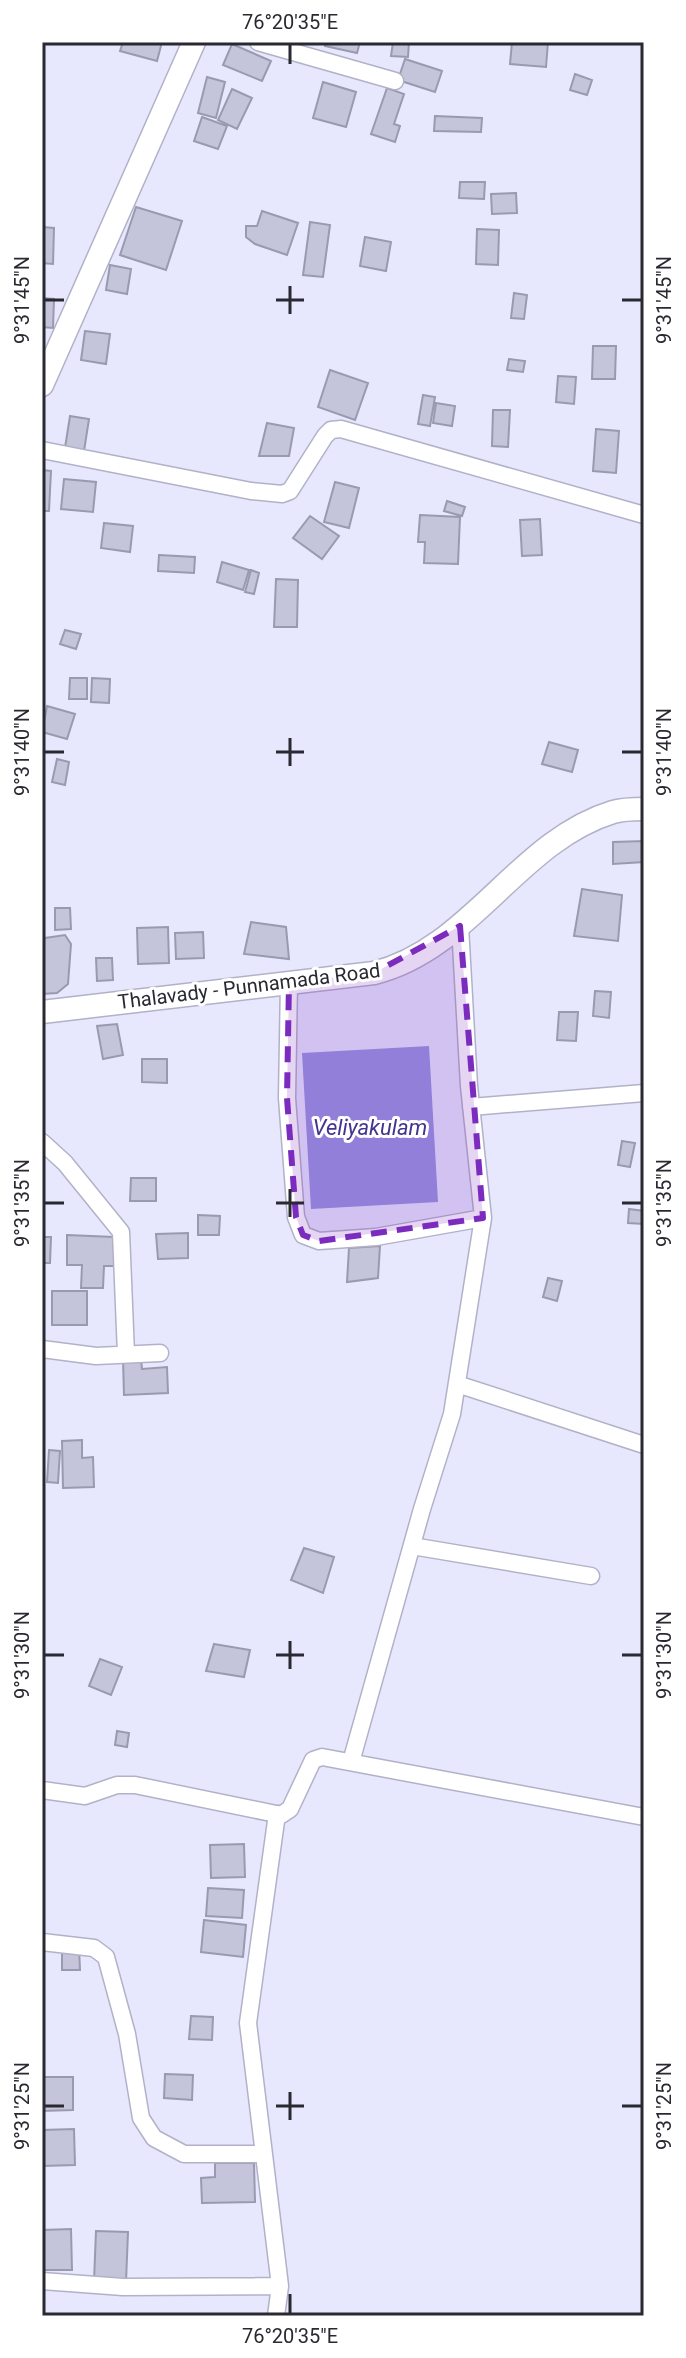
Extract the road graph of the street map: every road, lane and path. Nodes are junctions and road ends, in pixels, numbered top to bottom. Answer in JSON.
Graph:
{"nodes":[{"id":1,"x":194,"y":42,"type":"edge"},
{"id":2,"x":258,"y":42,"type":"edge"},
{"id":3,"x":395,"y":81,"type":"dead end"},
{"id":4,"x":42,"y":385,"type":"edge"},
{"id":5,"x":42,"y":450,"type":"edge"},
{"id":6,"x":644,"y":515,"type":"edge"},
{"id":7,"x":644,"y":809,"type":"edge"},
{"id":8,"x":460,"y":926,"type":"junction"},
{"id":9,"x":289,"y":982,"type":"junction"},
{"id":10,"x":42,"y":1012,"type":"edge"},
{"id":11,"x":642,"y":1095,"type":"edge"},
{"id":12,"x":471,"y":1107,"type":"junction"},
{"id":13,"x":42,"y":1142,"type":"edge"},
{"id":14,"x":483,"y":1218,"type":"junction"},
{"id":15,"x":42,"y":1349,"type":"edge"},
{"id":16,"x":160,"y":1353,"type":"dead end"},
{"id":17,"x":126,"y":1354,"type":"junction"},
{"id":18,"x":457,"y":1384,"type":"junction"},
{"id":19,"x":644,"y":1445,"type":"edge"},
{"id":20,"x":412,"y":1546,"type":"junction"},
{"id":21,"x":591,"y":1576,"type":"dead end"},
{"id":22,"x":351,"y":1762,"type":"junction"},
{"id":23,"x":42,"y":1790,"type":"edge"},
{"id":24,"x":277,"y":1814,"type":"junction"},
{"id":25,"x":644,"y":1817,"type":"edge"},
{"id":26,"x":42,"y":1942,"type":"edge"},
{"id":27,"x":263,"y":2154,"type":"junction"},
{"id":28,"x":42,"y":2281,"type":"edge"},
{"id":29,"x":280,"y":2286,"type":"junction"},
{"id":30,"x":276,"y":2316,"type":"edge"}],
"edges":[{"from":1,"to":4,"type":"main road"},
{"from":2,"to":3,"type":"street"},
{"from":5,"to":6,"type":"street"},
{"from":7,"to":8,"type":"main road","name":"Thalavady - Punnamada Road"},
{"from":8,"to":9,"type":"main road","name":"Thalavady - Punnamada Road"},
{"from":8,"to":12,"type":"street"},
{"from":9,"to":10,"type":"main road","name":"Thalavady - Punnamada Road"},
{"from":9,"to":14,"type":"street"},
{"from":11,"to":12,"type":"street"},
{"from":12,"to":14,"type":"street"},
{"from":13,"to":17,"type":"street"},
{"from":14,"to":18,"type":"street"},
{"from":15,"to":17,"type":"street"},
{"from":16,"to":17,"type":"street"},
{"from":18,"to":19,"type":"street"},
{"from":18,"to":20,"type":"street"},
{"from":20,"to":21,"type":"street"},
{"from":20,"to":22,"type":"street"},
{"from":22,"to":24,"type":"street"},
{"from":22,"to":25,"type":"street"},
{"from":23,"to":24,"type":"street"},
{"from":24,"to":27,"type":"street"},
{"from":26,"to":27,"type":"street"},
{"from":27,"to":29,"type":"street"},
{"from":28,"to":29,"type":"street"},
{"from":29,"to":30,"type":"street"}]}
